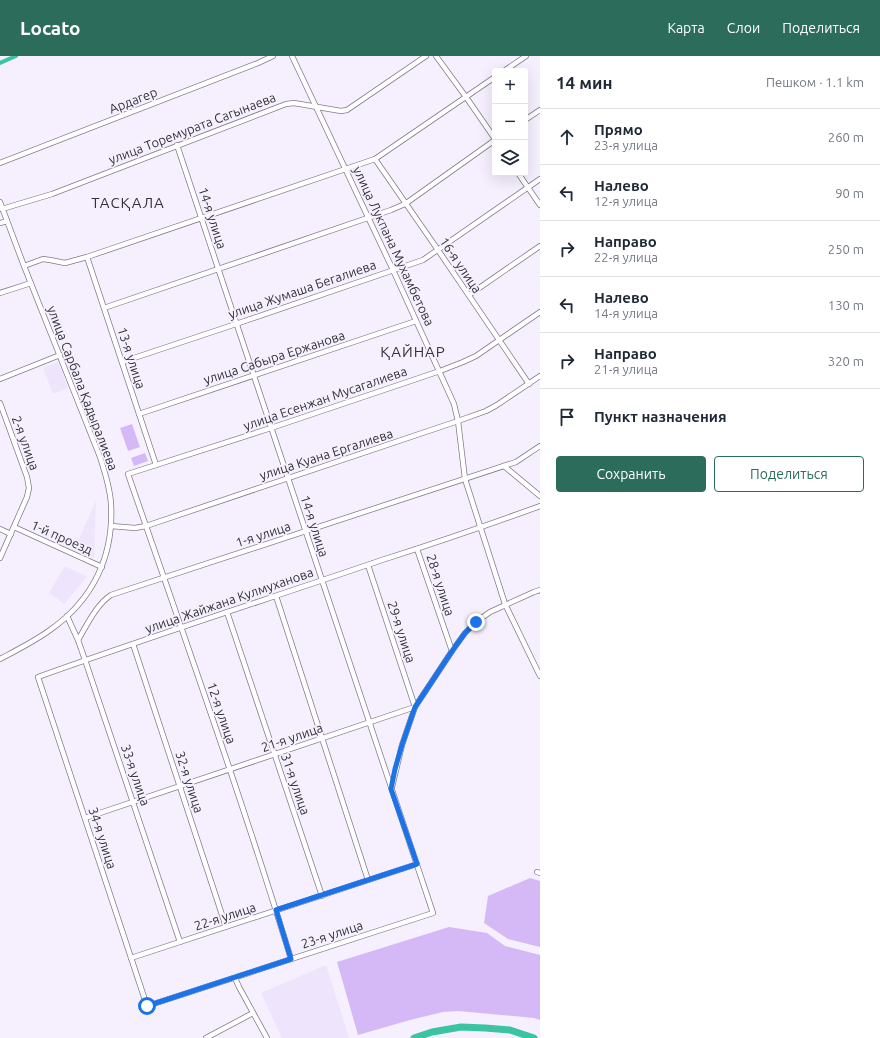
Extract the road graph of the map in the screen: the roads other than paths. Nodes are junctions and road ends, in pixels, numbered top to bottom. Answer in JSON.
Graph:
{"nodes":[{"id":1,"x":273,"y":56,"type":"edge"},
{"id":2,"x":292,"y":56,"type":"edge"},
{"id":3,"x":426,"y":56,"type":"edge"},
{"id":4,"x":436,"y":56,"type":"edge"},
{"id":5,"x":526,"y":56,"type":"edge"},
{"id":6,"x":508,"y":68,"type":"edge"},
{"id":7,"x":492,"y":79,"type":"edge"},
{"id":8,"x":466,"y":96,"type":"junction"},
{"id":9,"x":316,"y":106,"type":"junction"},
{"id":10,"x":540,"y":110,"type":"edge"},
{"id":11,"x":528,"y":118,"type":"edge"},
{"id":12,"x":492,"y":135,"type":"edge"},
{"id":13,"x":492,"y":142,"type":"edge"},
{"id":14,"x":177,"y":145,"type":"junction"},
{"id":15,"x":375,"y":159,"type":"junction"},
{"id":16,"x":0,"y":164,"type":"edge"},
{"id":17,"x":346,"y":170,"type":"junction"},
{"id":18,"x":520,"y":176,"type":"edge"},
{"id":19,"x":540,"y":179,"type":"edge"},
{"id":20,"x":528,"y":187,"type":"junction"},
{"id":21,"x":0,"y":202,"type":"edge"},
{"id":22,"x":405,"y":204,"type":"junction"},
{"id":23,"x":540,"y":205,"type":"edge"},
{"id":24,"x":2,"y":209,"type":"junction"},
{"id":25,"x":368,"y":218,"type":"junction"},
{"id":26,"x":201,"y":219,"type":"junction"},
{"id":27,"x":7,"y":221,"type":"junction"},
{"id":28,"x":0,"y":223,"type":"edge"},
{"id":29,"x":540,"y":246,"type":"edge"},
{"id":30,"x":438,"y":250,"type":"junction"},
{"id":31,"x":87,"y":258,"type":"junction"},
{"id":32,"x":24,"y":266,"type":"junction"},
{"id":33,"x":218,"y":269,"type":"junction"},
{"id":34,"x":393,"y":270,"type":"junction"},
{"id":35,"x":31,"y":283,"type":"junction"},
{"id":36,"x":0,"y":293,"type":"edge"},
{"id":37,"x":469,"y":295,"type":"junction"},
{"id":38,"x":104,"y":308,"type":"junction"},
{"id":39,"x":540,"y":312,"type":"edge"},
{"id":40,"x":416,"y":322,"type":"junction"},
{"id":41,"x":236,"y":324,"type":"junction"},
{"id":42,"x":499,"y":340,"type":"junction"},
{"id":43,"x":60,"y":355,"type":"junction"},
{"id":44,"x":122,"y":362,"type":"junction"},
{"id":45,"x":440,"y":371,"type":"junction"},
{"id":46,"x":254,"y":376,"type":"junction"},
{"id":47,"x":540,"y":376,"type":"edge"},
{"id":48,"x":0,"y":379,"type":"edge"},
{"id":49,"x":529,"y":384,"type":"junction"},
{"id":50,"x":0,"y":403,"type":"edge"},
{"id":51,"x":139,"y":414,"type":"junction"},
{"id":52,"x":458,"y":421,"type":"junction"},
{"id":53,"x":271,"y":428,"type":"junction"},
{"id":54,"x":540,"y":446,"type":"edge"},
{"id":55,"x":156,"y":465,"type":"junction"},
{"id":56,"x":504,"y":466,"type":"junction"},
{"id":57,"x":128,"y":474,"type":"joint"},
{"id":58,"x":288,"y":478,"type":"junction"},
{"id":59,"x":465,"y":479,"type":"junction"},
{"id":60,"x":540,"y":496,"type":"edge"},
{"id":61,"x":540,"y":506,"type":"edge"},
{"id":62,"x":111,"y":526,"type":"junction"},
{"id":63,"x":146,"y":526,"type":"junction"},
{"id":64,"x":14,"y":528,"type":"junction"},
{"id":65,"x":481,"y":528,"type":"junction"},
{"id":66,"x":0,"y":529,"type":"edge"},
{"id":67,"x":306,"y":531,"type":"junction"},
{"id":68,"x":11,"y":534,"type":"junction"},
{"id":69,"x":417,"y":549,"type":"junction"},
{"id":70,"x":0,"y":558,"type":"edge"},
{"id":71,"x":368,"y":565,"type":"junction"},
{"id":72,"x":102,"y":567,"type":"junction"},
{"id":73,"x":164,"y":578,"type":"junction"},
{"id":74,"x":322,"y":580,"type":"junction"},
{"id":75,"x":540,"y":590,"type":"edge"},
{"id":76,"x":276,"y":596,"type":"junction"},
{"id":77,"x":506,"y":604,"type":"junction"},
{"id":78,"x":227,"y":612,"type":"junction"},
{"id":79,"x":67,"y":616,"type":"junction"},
{"id":80,"x":182,"y":627,"type":"junction"},
{"id":81,"x":78,"y":640,"type":"junction"},
{"id":82,"x":133,"y":644,"type":"junction"},
{"id":83,"x":452,"y":651,"type":"junction"},
{"id":84,"x":0,"y":659,"type":"edge"},
{"id":85,"x":85,"y":660,"type":"junction"},
{"id":86,"x":540,"y":676,"type":"edge"},
{"id":87,"x":38,"y":677,"type":"joint"},
{"id":88,"x":415,"y":707,"type":"junction"},
{"id":89,"x":369,"y":722,"type":"junction"},
{"id":90,"x":322,"y":738,"type":"junction"},
{"id":91,"x":275,"y":754,"type":"junction"},
{"id":92,"x":230,"y":769,"type":"junction"},
{"id":93,"x":180,"y":786,"type":"junction"},
{"id":94,"x":391,"y":789,"type":"junction"},
{"id":95,"x":133,"y":802,"type":"junction"},
{"id":96,"x":85,"y":818,"type":"junction"},
{"id":97,"x":417,"y":864,"type":"junction"},
{"id":98,"x":368,"y":880,"type":"junction"},
{"id":99,"x":322,"y":896,"type":"junction"},
{"id":100,"x":276,"y":910,"type":"junction"},
{"id":101,"x":433,"y":913,"type":"joint"},
{"id":102,"x":226,"y":927,"type":"junction"},
{"id":103,"x":180,"y":942,"type":"junction"},
{"id":104,"x":131,"y":958,"type":"junction"},
{"id":105,"x":291,"y":959,"type":"junction"},
{"id":106,"x":235,"y":978,"type":"junction"},
{"id":107,"x":147,"y":1006,"type":"joint"},
{"id":108,"x":253,"y":1013,"type":"junction"},
{"id":109,"x":206,"y":1038,"type":"edge"},
{"id":110,"x":266,"y":1038,"type":"edge"}],
"edges":[{"from":1,"to":16,"type":"street","name":"Ардагер"},
{"from":2,"to":9,"type":"street","name":"улица Лукпана Мухамбетова"},
{"from":3,"to":9,"type":"street","name":"улица Торемурата Сагынаева"},
{"from":4,"to":8,"type":"street"},
{"from":5,"to":6,"type":"street"},
{"from":7,"to":8,"type":"street"},
{"from":8,"to":12,"type":"street"},
{"from":8,"to":15,"type":"street"},
{"from":9,"to":14,"type":"street","name":"улица Торемурата Сагынаева"},
{"from":9,"to":17,"type":"street","name":"улица Лукпана Мухамбетова"},
{"from":10,"to":11,"type":"street"},
{"from":13,"to":22,"type":"street"},
{"from":14,"to":24,"type":"street","name":"улица Торемурата Сагынаева"},
{"from":14,"to":26,"type":"street","name":"14-я улица"},
{"from":15,"to":17,"type":"street"},
{"from":15,"to":22,"type":"street","name":"16-я улица"},
{"from":17,"to":25,"type":"street","name":"улица Лукпана Мухамбетова"},
{"from":17,"to":26,"type":"street"},
{"from":18,"to":20,"type":"street"},
{"from":19,"to":20,"type":"street","name":"улица Жумаша Бегалиева"},
{"from":20,"to":23,"type":"street"},
{"from":20,"to":30,"type":"street","name":"улица Жумаша Бегалиева"},
{"from":21,"to":24,"type":"street","name":"улица Сарбала Қадыралиева"},
{"from":22,"to":25,"type":"street"},
{"from":22,"to":30,"type":"street","name":"16-я улица"},
{"from":24,"to":27,"type":"street","name":"улица Сарбала Қадыралиева"},
{"from":25,"to":33,"type":"street"},
{"from":25,"to":34,"type":"street","name":"улица Лукпана Мухамбетова"},
{"from":26,"to":31,"type":"street"},
{"from":26,"to":33,"type":"street","name":"14-я улица"},
{"from":27,"to":28,"type":"street"},
{"from":27,"to":32,"type":"street","name":"улица Сарбала Қадыралиева"},
{"from":29,"to":37,"type":"street"},
{"from":30,"to":34,"type":"street","name":"улица Жумаша Бегалиева"},
{"from":30,"to":37,"type":"street","name":"16-я улица"},
{"from":31,"to":32,"type":"street"},
{"from":31,"to":38,"type":"street","name":"13-я улица"},
{"from":32,"to":35,"type":"street","name":"улица Сарбала Қадыралиева"},
{"from":33,"to":38,"type":"street"},
{"from":33,"to":41,"type":"street","name":"14-я улица"},
{"from":34,"to":40,"type":"street","name":"улица Лукпана Мухамбетова"},
{"from":34,"to":41,"type":"street","name":"улица Жумаша Бегалиева"},
{"from":35,"to":36,"type":"street"},
{"from":35,"to":43,"type":"street","name":"улица Сарбала Қадыралиева"},
{"from":37,"to":42,"type":"street","name":"16-я улица"},
{"from":38,"to":44,"type":"street","name":"13-я улица"},
{"from":39,"to":42,"type":"street","name":"улица Есенжан Мусагалиева"},
{"from":40,"to":45,"type":"street","name":"улица Лукпана Мухамбетова"},
{"from":40,"to":46,"type":"street","name":"улица Сабыра Ержанова"},
{"from":41,"to":44,"type":"street","name":"улица Жумаша Бегалиева"},
{"from":41,"to":46,"type":"street","name":"14-я улица"},
{"from":42,"to":45,"type":"street","name":"улица Есенжан Мусагалиева"},
{"from":42,"to":49,"type":"street","name":"16-я улица"},
{"from":43,"to":48,"type":"street"},
{"from":43,"to":62,"type":"street","name":"улица Сарбала Қадыралиева"},
{"from":44,"to":51,"type":"street","name":"13-я улица"},
{"from":45,"to":52,"type":"street","name":"улица Лукпана Мухамбетова"},
{"from":45,"to":53,"type":"street","name":"улица Есенжан Мусагалиева"},
{"from":46,"to":51,"type":"street","name":"улица Сабыра Ержанова"},
{"from":46,"to":53,"type":"street","name":"14-я улица"},
{"from":47,"to":49,"type":"street","name":"улица Куана Ергалиева"},
{"from":49,"to":52,"type":"street","name":"улица Куана Ергалиева"},
{"from":50,"to":64,"type":"street","name":"2-я улица"},
{"from":51,"to":55,"type":"street","name":"13-я улица"},
{"from":52,"to":58,"type":"street","name":"улица Куана Ергалиева"},
{"from":52,"to":59,"type":"street","name":"улица Лукпана Мухамбетова"},
{"from":53,"to":55,"type":"street","name":"улица Есенжан Мусагалиева"},
{"from":53,"to":58,"type":"street","name":"14-я улица"},
{"from":54,"to":56,"type":"street","name":"1-я улица"},
{"from":55,"to":57,"type":"street","name":"улица Есенжан Мусагалиева"},
{"from":56,"to":59,"type":"street","name":"1-я улица"},
{"from":56,"to":60,"type":"street"},
{"from":57,"to":63,"type":"street","name":"12-я улица"},
{"from":58,"to":63,"type":"street","name":"улица Куана Ергалиева"},
{"from":58,"to":67,"type":"street","name":"14-я улица"},
{"from":59,"to":65,"type":"street","name":"улица Лукпана Мухамбетова"},
{"from":59,"to":67,"type":"street","name":"1-я улица"},
{"from":61,"to":65,"type":"street","name":"улица Жайжана Кулмуханова"},
{"from":62,"to":63,"type":"street","name":"улица Куана Ергалиева"},
{"from":62,"to":72,"type":"street","name":"улица Сарбала Қадыралиева"},
{"from":63,"to":73,"type":"street","name":"12-я улица"},
{"from":64,"to":68,"type":"street","name":"2-я улица"},
{"from":64,"to":72,"type":"street","name":"1-й проезд"},
{"from":65,"to":69,"type":"street","name":"улица Жайжана Кулмуханова"},
{"from":65,"to":77,"type":"street","name":"улица Лукпана Мухамбетова"},
{"from":66,"to":68,"type":"street","name":"1-й проезд"},
{"from":67,"to":73,"type":"street","name":"1-я улица"},
{"from":67,"to":74,"type":"street","name":"14-я улица"},
{"from":68,"to":70,"type":"street","name":"2-я улица"},
{"from":69,"to":71,"type":"street","name":"улица Жайжана Кулмуханова"},
{"from":69,"to":83,"type":"street","name":"28-я улица"},
{"from":71,"to":74,"type":"street","name":"улица Жайжана Кулмуханова"},
{"from":71,"to":88,"type":"street","name":"29-я улица"},
{"from":72,"to":79,"type":"street","name":"улица Сарбала Қадыралиева"},
{"from":73,"to":80,"type":"street","name":"12-я улица"},
{"from":73,"to":81,"type":"street","name":"1-я улица"},
{"from":74,"to":76,"type":"street","name":"улица Жайжана Кулмуханова"},
{"from":74,"to":89,"type":"street","name":"14-я улица"},
{"from":75,"to":77,"type":"street"},
{"from":76,"to":78,"type":"street","name":"улица Жайжана Кулмуханова"},
{"from":76,"to":90,"type":"street"},
{"from":77,"to":83,"type":"street"},
{"from":77,"to":86,"type":"street","name":"улица Лукпана Мухамбетова"},
{"from":78,"to":80,"type":"street","name":"улица Жайжана Кулмуханова"},
{"from":78,"to":91,"type":"street","name":"31-я улица"},
{"from":79,"to":81,"type":"street","name":"33-я улица"},
{"from":79,"to":84,"type":"street","name":"улица Сарбала Қадыралиева"},
{"from":80,"to":82,"type":"street","name":"улица Жайжана Кулмуханова"},
{"from":80,"to":92,"type":"street","name":"12-я улица"},
{"from":81,"to":85,"type":"street","name":"33-я улица"},
{"from":82,"to":85,"type":"street","name":"улица Жайжана Кулмуханова"},
{"from":82,"to":93,"type":"street","name":"32-я улица"},
{"from":83,"to":88,"type":"street"},
{"from":85,"to":87,"type":"street","name":"улица Жайжана Кулмуханова"},
{"from":85,"to":95,"type":"street","name":"33-я улица"},
{"from":87,"to":96,"type":"street","name":"34-я улица"},
{"from":88,"to":89,"type":"street","name":"21-я улица"},
{"from":88,"to":94,"type":"street"},
{"from":89,"to":90,"type":"street","name":"21-я улица"},
{"from":89,"to":94,"type":"street","name":"14-я улица"},
{"from":90,"to":91,"type":"street","name":"21-я улица"},
{"from":90,"to":98,"type":"street"},
{"from":91,"to":92,"type":"street","name":"21-я улица"},
{"from":91,"to":99,"type":"street","name":"31-я улица"},
{"from":92,"to":93,"type":"street","name":"21-я улица"},
{"from":92,"to":100,"type":"street","name":"12-я улица"},
{"from":93,"to":95,"type":"street","name":"21-я улица"},
{"from":93,"to":102,"type":"street","name":"32-я улица"},
{"from":94,"to":97,"type":"street","name":"14-я улица"},
{"from":95,"to":96,"type":"street","name":"21-я улица"},
{"from":95,"to":103,"type":"street","name":"33-я улица"},
{"from":96,"to":104,"type":"street","name":"34-я улица"},
{"from":97,"to":98,"type":"street","name":"22-я улица"},
{"from":97,"to":101,"type":"street","name":"14-я улица"},
{"from":98,"to":99,"type":"street","name":"22-я улица"},
{"from":99,"to":100,"type":"street","name":"22-я улица"},
{"from":100,"to":102,"type":"street","name":"22-я улица"},
{"from":100,"to":105,"type":"street","name":"12-я улица"},
{"from":101,"to":105,"type":"street","name":"23-я улица"},
{"from":102,"to":103,"type":"street","name":"22-я улица"},
{"from":103,"to":104,"type":"street","name":"22-я улица"},
{"from":104,"to":107,"type":"street","name":"34-я улица"},
{"from":105,"to":106,"type":"street","name":"23-я улица"},
{"from":106,"to":107,"type":"street","name":"23-я улица"},
{"from":106,"to":108,"type":"street"},
{"from":108,"to":109,"type":"street"},
{"from":108,"to":110,"type":"street"}]}
